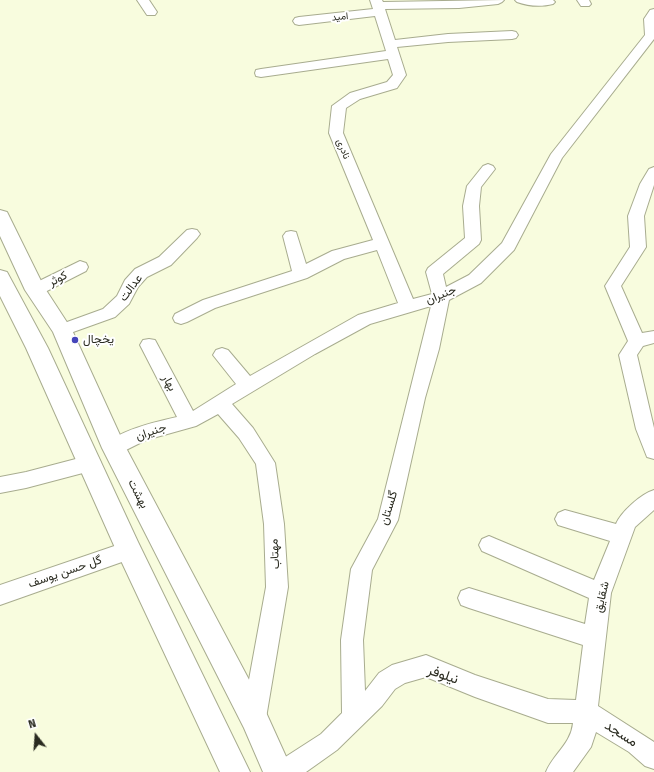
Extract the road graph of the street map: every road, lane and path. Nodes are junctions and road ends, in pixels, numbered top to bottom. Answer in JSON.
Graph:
{"nodes":[{"id":1,"x":143,"y":0,"type":"edge"},
{"id":2,"x":498,"y":0,"type":"edge"},
{"id":3,"x":522,"y":0,"type":"edge"},
{"id":4,"x":549,"y":2,"type":"dead end"},
{"id":5,"x":378,"y":6,"type":"edge"},
{"id":6,"x":151,"y":12,"type":"dead end"},
{"id":7,"x":654,"y":13,"type":"edge"},
{"id":8,"x":299,"y":21,"type":"dead end"},
{"id":9,"x":512,"y":35,"type":"dead end"},
{"id":10,"x":392,"y":49,"type":"junction"},
{"id":11,"x":261,"y":73,"type":"dead end"},
{"id":12,"x":488,"y":169,"type":"dead end"},
{"id":13,"x":654,"y":172,"type":"edge"},
{"id":14,"x":0,"y":216,"type":"edge"},
{"id":15,"x":192,"y":234,"type":"dead end"},
{"id":16,"x":291,"y":236,"type":"dead end"},
{"id":17,"x":381,"y":243,"type":"junction"},
{"id":18,"x":638,"y":247,"type":"junction"},
{"id":19,"x":654,"y":250,"type":"edge"},
{"id":20,"x":80,"y":267,"type":"dead end"},
{"id":21,"x":301,"y":274,"type":"junction"},
{"id":22,"x":0,"y":278,"type":"edge"},
{"id":23,"x":35,"y":290,"type":"junction"},
{"id":24,"x":441,"y":297,"type":"junction"},
{"id":25,"x":408,"y":306,"type":"junction"},
{"id":26,"x":181,"y":318,"type":"dead end"},
{"id":27,"x":62,"y":330,"type":"junction"},
{"id":28,"x":646,"y":339,"type":"edge"},
{"id":29,"x":149,"y":345,"type":"dead end"},
{"id":30,"x":222,"y":355,"type":"dead end"},
{"id":31,"x":247,"y":385,"type":"junction"},
{"id":32,"x":220,"y":403,"type":"junction"},
{"id":33,"x":189,"y":421,"type":"junction"},
{"id":34,"x":114,"y":448,"type":"junction"},
{"id":35,"x":654,"y":451,"type":"edge"},
{"id":36,"x":91,"y":463,"type":"junction"},
{"id":37,"x":0,"y":485,"type":"edge"},
{"id":38,"x":654,"y":498,"type":"edge"},
{"id":39,"x":565,"y":519,"type":"dead end"},
{"id":40,"x":622,"y":535,"type":"junction"},
{"id":41,"x":489,"y":545,"type":"dead end"},
{"id":42,"x":130,"y":550,"type":"junction"},
{"id":43,"x":600,"y":593,"type":"junction"},
{"id":44,"x":0,"y":595,"type":"edge"},
{"id":45,"x":470,"y":598,"type":"dead end"},
{"id":46,"x":595,"y":638,"type":"junction"},
{"id":47,"x":586,"y":712,"type":"junction"},
{"id":48,"x":254,"y":718,"type":"junction"},
{"id":49,"x":354,"y":718,"type":"junction"},
{"id":50,"x":654,"y":757,"type":"edge"},
{"id":51,"x":230,"y":769,"type":"edge"},
{"id":52,"x":278,"y":772,"type":"edge"},
{"id":53,"x":285,"y":772,"type":"edge"},
{"id":54,"x":558,"y":772,"type":"edge"}],
"edges":[{"from":1,"to":6,"type":"street"},
{"from":2,"to":5,"type":"street","name":"امید"},
{"from":3,"to":4,"type":"street"},
{"from":5,"to":8,"type":"street","name":"امید"},
{"from":5,"to":10,"type":"street","name":"نادری"},
{"from":7,"to":24,"type":"street","name":"جنیران"},
{"from":9,"to":10,"type":"street"},
{"from":10,"to":11,"type":"street"},
{"from":10,"to":17,"type":"street","name":"نادری"},
{"from":12,"to":24,"type":"street"},
{"from":13,"to":18,"type":"street"},
{"from":14,"to":23,"type":"main road","name":"بهشت"},
{"from":15,"to":27,"type":"street","name":"عدالت"},
{"from":16,"to":21,"type":"street"},
{"from":17,"to":21,"type":"street"},
{"from":17,"to":25,"type":"street","name":"نادری"},
{"from":18,"to":19,"type":"street"},
{"from":18,"to":28,"type":"street"},
{"from":20,"to":23,"type":"street","name":"کوثر"},
{"from":21,"to":26,"type":"street"},
{"from":22,"to":36,"type":"main road"},
{"from":23,"to":27,"type":"main road","name":"بهشت"},
{"from":24,"to":25,"type":"street","name":"جنیران"},
{"from":24,"to":49,"type":"street","name":"گلستان"},
{"from":25,"to":31,"type":"street","name":"جنیران"},
{"from":27,"to":34,"type":"main road","name":"بهشت"},
{"from":28,"to":35,"type":"street"},
{"from":29,"to":33,"type":"street","name":"بهار"},
{"from":30,"to":31,"type":"street"},
{"from":31,"to":32,"type":"street","name":"جنیران"},
{"from":32,"to":33,"type":"street","name":"جنیران"},
{"from":32,"to":48,"type":"street","name":"مهتاب"},
{"from":33,"to":34,"type":"street","name":"جنیران"},
{"from":34,"to":48,"type":"main road","name":"بهشت"},
{"from":36,"to":37,"type":"street"},
{"from":36,"to":42,"type":"main road"},
{"from":38,"to":40,"type":"street","name":"شقایق"},
{"from":39,"to":40,"type":"street"},
{"from":40,"to":43,"type":"street","name":"شقایق"},
{"from":41,"to":43,"type":"street"},
{"from":42,"to":44,"type":"street","name":"گل حسن یوسف"},
{"from":42,"to":51,"type":"main road"},
{"from":43,"to":46,"type":"street","name":"شقایق"},
{"from":45,"to":46,"type":"street"},
{"from":46,"to":47,"type":"street","name":"شقایق"},
{"from":47,"to":49,"type":"street","name":"نیلوفر"},
{"from":47,"to":50,"type":"street","name":"مسجد"},
{"from":47,"to":54,"type":"street","name":"شقایق"},
{"from":48,"to":52,"type":"main road","name":"بهشت"},
{"from":49,"to":53,"type":"street","name":"نیلوفر"}]}
